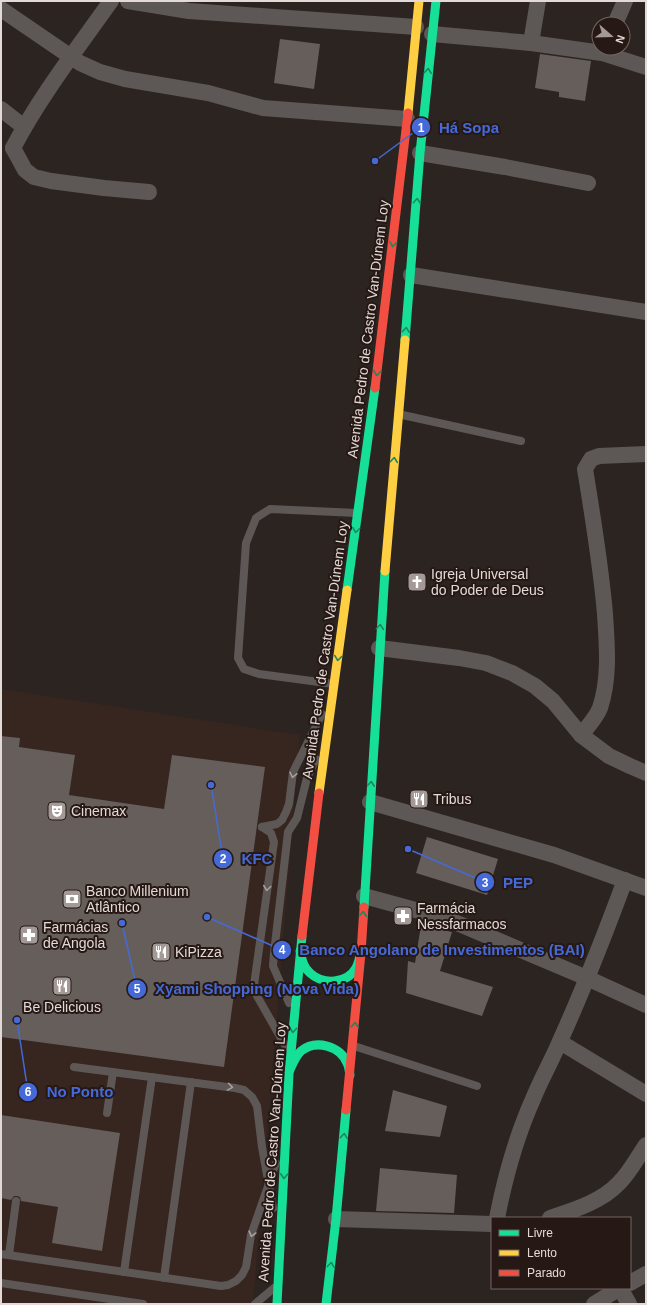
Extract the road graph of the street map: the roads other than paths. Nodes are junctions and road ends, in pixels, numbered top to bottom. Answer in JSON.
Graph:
{"nodes":[{"id":1,"x":111,"y":1,"type":"edge"},
{"id":2,"x":128,"y":1,"type":"edge"},
{"id":3,"x":419,"y":1,"type":"edge"},
{"id":4,"x":436,"y":1,"type":"edge"},
{"id":5,"x":538,"y":1,"type":"edge"},
{"id":6,"x":625,"y":1,"type":"edge"},
{"id":7,"x":1,"y":9,"type":"edge"},
{"id":8,"x":618,"y":16,"type":"edge"},
{"id":9,"x":416,"y":27,"type":"junction"},
{"id":10,"x":432,"y":34,"type":"junction"},
{"id":11,"x":531,"y":43,"type":"junction"},
{"id":12,"x":591,"y":50,"type":"edge"},
{"id":13,"x":617,"y":56,"type":"edge"},
{"id":14,"x":71,"y":57,"type":"junction"},
{"id":15,"x":646,"y":67,"type":"edge"},
{"id":16,"x":1,"y":110,"type":"edge"},
{"id":17,"x":407,"y":119,"type":"junction"},
{"id":18,"x":24,"y":127,"type":"junction"},
{"id":19,"x":7,"y":148,"type":"edge"},
{"id":20,"x":420,"y":154,"type":"junction"},
{"id":21,"x":588,"y":183,"type":"dead end"},
{"id":22,"x":149,"y":192,"type":"dead end"},
{"id":23,"x":411,"y":275,"type":"junction"},
{"id":24,"x":646,"y":312,"type":"edge"},
{"id":25,"x":398,"y":414,"type":"junction"},
{"id":26,"x":521,"y":441,"type":"dead end"},
{"id":27,"x":646,"y":454,"type":"edge"},
{"id":28,"x":358,"y":513,"type":"junction"},
{"id":29,"x":379,"y":648,"type":"junction"},
{"id":30,"x":335,"y":687,"type":"junction"},
{"id":31,"x":329,"y":730,"type":"junction"},
{"id":32,"x":581,"y":735,"type":"junction"},
{"id":33,"x":646,"y":773,"type":"edge"},
{"id":34,"x":370,"y":802,"type":"junction"},
{"id":35,"x":625,"y":880,"type":"junction"},
{"id":36,"x":646,"y":888,"type":"edge"},
{"id":37,"x":364,"y":896,"type":"junction"},
{"id":38,"x":300,"y":950,"type":"junction"},
{"id":39,"x":361,"y":953,"type":"junction"},
{"id":40,"x":587,"y":978,"type":"junction"},
{"id":41,"x":646,"y":1005,"type":"edge"},
{"id":42,"x":294,"y":1015,"type":"junction"},
{"id":43,"x":560,"y":1042,"type":"junction"},
{"id":44,"x":353,"y":1046,"type":"junction"},
{"id":45,"x":291,"y":1055,"type":"junction"},
{"id":46,"x":74,"y":1067,"type":"dead end"},
{"id":47,"x":114,"y":1072,"type":"junction"},
{"id":48,"x":289,"y":1074,"type":"junction"},
{"id":49,"x":152,"y":1077,"type":"junction"},
{"id":50,"x":350,"y":1078,"type":"junction"},
{"id":51,"x":191,"y":1082,"type":"junction"},
{"id":52,"x":477,"y":1086,"type":"dead end"},
{"id":53,"x":646,"y":1094,"type":"edge"},
{"id":54,"x":108,"y":1113,"type":"dead end"},
{"id":55,"x":285,"y":1137,"type":"junction"},
{"id":56,"x":646,"y":1145,"type":"edge"},
{"id":57,"x":269,"y":1183,"type":"junction"},
{"id":58,"x":16,"y":1201,"type":"dead end"},
{"id":59,"x":497,"y":1217,"type":"edge"},
{"id":60,"x":553,"y":1217,"type":"edge"},
{"id":61,"x":336,"y":1219,"type":"junction"},
{"id":62,"x":491,"y":1224,"type":"edge"},
{"id":63,"x":280,"y":1242,"type":"junction"},
{"id":64,"x":5,"y":1255,"type":"edge"},
{"id":65,"x":124,"y":1272,"type":"junction"},
{"id":66,"x":646,"y":1274,"type":"edge"},
{"id":67,"x":164,"y":1278,"type":"junction"},
{"id":68,"x":631,"y":1282,"type":"edge"},
{"id":69,"x":1,"y":1283,"type":"edge"},
{"id":70,"x":277,"y":1284,"type":"junction"},
{"id":71,"x":618,"y":1289,"type":"edge"},
{"id":72,"x":621,"y":1289,"type":"edge"},
{"id":73,"x":144,"y":1304,"type":"edge"},
{"id":74,"x":255,"y":1304,"type":"edge"},
{"id":75,"x":277,"y":1304,"type":"edge"},
{"id":76,"x":326,"y":1304,"type":"edge"},
{"id":77,"x":594,"y":1304,"type":"edge"},
{"id":78,"x":629,"y":1304,"type":"edge"}],
"edges":[{"from":1,"to":14,"type":"street"},
{"from":2,"to":9,"type":"street"},
{"from":3,"to":9,"type":"highway","name":"Avenida Pedro de Castro Van-Dúnem Loy"},
{"from":4,"to":10,"type":"highway"},
{"from":5,"to":11,"type":"street"},
{"from":6,"to":8,"type":"street"},
{"from":7,"to":14,"type":"street"},
{"from":9,"to":17,"type":"highway","name":"Avenida Pedro de Castro Van-Dúnem Loy"},
{"from":10,"to":11,"type":"street"},
{"from":20,"to":10,"type":"highway","one_way":true},
{"from":11,"to":12,"type":"street"},
{"from":13,"to":15,"type":"street"},
{"from":14,"to":17,"type":"street"},
{"from":14,"to":18,"type":"street"},
{"from":16,"to":18,"type":"street"},
{"from":17,"to":28,"type":"highway","name":"Avenida Pedro de Castro Van-Dúnem Loy","one_way":true},
{"from":18,"to":19,"type":"street"},
{"from":19,"to":22,"type":"street"},
{"from":20,"to":21,"type":"street"},
{"from":23,"to":20,"type":"highway","one_way":true},
{"from":23,"to":24,"type":"street"},
{"from":25,"to":23,"type":"highway","one_way":true},
{"from":25,"to":26,"type":"lane"},
{"from":29,"to":25,"type":"highway","one_way":true},
{"from":27,"to":32,"type":"street"},
{"from":28,"to":30,"type":"highway","name":"Avenida Pedro de Castro Van-Dúnem Loy","one_way":true},
{"from":28,"to":30,"type":"lane"},
{"from":29,"to":32,"type":"street"},
{"from":34,"to":29,"type":"highway","one_way":true},
{"from":30,"to":31,"type":"highway","name":"Avenida Pedro de Castro Van-Dúnem Loy"},
{"from":30,"to":45,"type":"lane","one_way":true},
{"from":31,"to":38,"type":"highway","name":"Avenida Pedro de Castro Van-Dúnem Loy"},
{"from":31,"to":42,"type":"lane"},
{"from":32,"to":33,"type":"street"},
{"from":34,"to":35,"type":"street"},
{"from":34,"to":37,"type":"highway"},
{"from":35,"to":36,"type":"street"},
{"from":35,"to":40,"type":"street"},
{"from":39,"to":37,"type":"highway","one_way":true},
{"from":37,"to":40,"type":"street"},
{"from":38,"to":39,"type":"highway"},
{"from":38,"to":42,"type":"highway","name":"Avenida Pedro de Castro Van-Dúnem Loy"},
{"from":44,"to":39,"type":"highway","one_way":true},
{"from":40,"to":41,"type":"street"},
{"from":40,"to":43,"type":"street"},
{"from":42,"to":45,"type":"highway","name":"Avenida Pedro de Castro Van-Dúnem Loy","one_way":true},
{"from":43,"to":53,"type":"street"},
{"from":43,"to":59,"type":"street"},
{"from":44,"to":50,"type":"highway"},
{"from":44,"to":52,"type":"lane"},
{"from":45,"to":48,"type":"highway","name":"Avenida Pedro de Castro Van-Dúnem Loy"},
{"from":46,"to":47,"type":"lane"},
{"from":47,"to":49,"type":"lane"},
{"from":47,"to":54,"type":"lane"},
{"from":48,"to":50,"type":"highway"},
{"from":48,"to":55,"type":"highway","name":"Avenida Pedro de Castro Van-Dúnem Loy"},
{"from":49,"to":51,"type":"lane"},
{"from":49,"to":65,"type":"lane"},
{"from":61,"to":50,"type":"highway","one_way":true},
{"from":51,"to":57,"type":"lane","one_way":true},
{"from":51,"to":67,"type":"lane"},
{"from":55,"to":57,"type":"lane"},
{"from":55,"to":63,"type":"highway","name":"Avenida Pedro de Castro Van-Dúnem Loy","one_way":true},
{"from":56,"to":60,"type":"street"},
{"from":57,"to":63,"type":"lane"},
{"from":57,"to":67,"type":"lane","one_way":true},
{"from":58,"to":64,"type":"lane"},
{"from":61,"to":62,"type":"street"},
{"from":76,"to":61,"type":"highway","one_way":true},
{"from":63,"to":70,"type":"highway","name":"Avenida Pedro de Castro Van-Dúnem Loy"},
{"from":64,"to":65,"type":"lane"},
{"from":65,"to":67,"type":"lane"},
{"from":66,"to":68,"type":"street"},
{"from":69,"to":73,"type":"lane"},
{"from":70,"to":74,"type":"lane"},
{"from":70,"to":75,"type":"highway","name":"Avenida Pedro de Castro Van-Dúnem Loy"},
{"from":71,"to":77,"type":"street"},
{"from":72,"to":78,"type":"street"}]}
